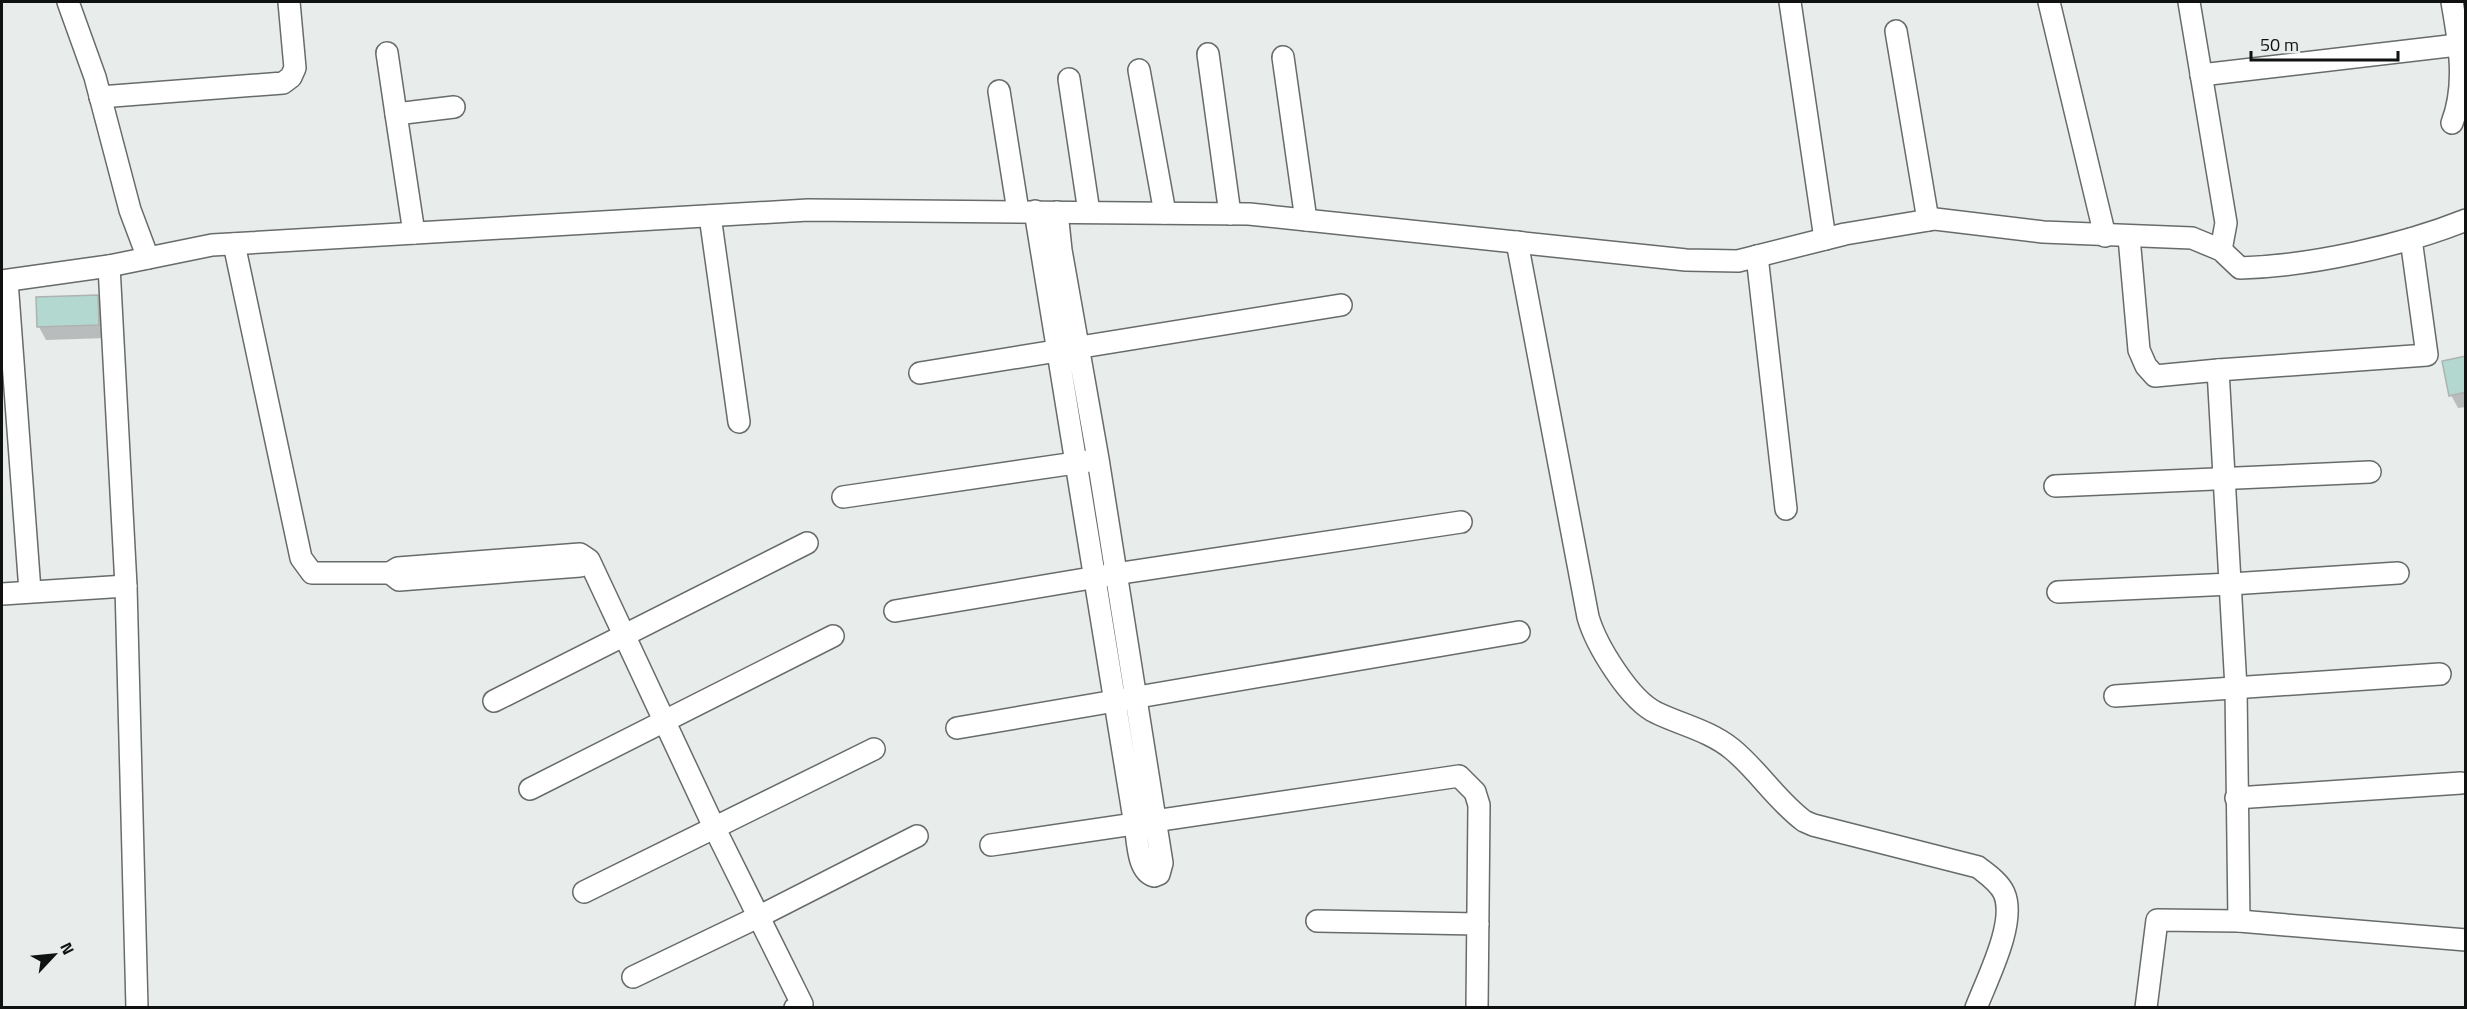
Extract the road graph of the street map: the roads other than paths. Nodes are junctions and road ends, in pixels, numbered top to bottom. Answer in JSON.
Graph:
{"nodes":[{"id":1,"x":68,"y":2,"type":"edge"},
{"id":2,"x":289,"y":2,"type":"edge"},
{"id":3,"x":1790,"y":2,"type":"edge"},
{"id":4,"x":2049,"y":2,"type":"edge"},
{"id":5,"x":2190,"y":2,"type":"edge"},
{"id":6,"x":2452,"y":2,"type":"edge"},
{"id":7,"x":1896,"y":31,"type":"dead end"},
{"id":8,"x":2463,"y":45,"type":"edge"},
{"id":9,"x":387,"y":52,"type":"dead end"},
{"id":10,"x":1208,"y":54,"type":"dead end"},
{"id":11,"x":1283,"y":57,"type":"dead end"},
{"id":12,"x":1139,"y":69,"type":"dead end"},
{"id":13,"x":2201,"y":75,"type":"junction"},
{"id":14,"x":1069,"y":79,"type":"dead end"},
{"id":15,"x":999,"y":91,"type":"dead end"},
{"id":16,"x":100,"y":97,"type":"junction"},
{"id":17,"x":454,"y":107,"type":"dead end"},
{"id":18,"x":396,"y":114,"type":"junction"},
{"id":19,"x":2452,"y":123,"type":"dead end"},
{"id":20,"x":1027,"y":211,"type":"junction"},
{"id":21,"x":1057,"y":212,"type":"junction"},
{"id":22,"x":1089,"y":212,"type":"junction"},
{"id":23,"x":1165,"y":213,"type":"junction"},
{"id":24,"x":1230,"y":214,"type":"junction"},
{"id":25,"x":710,"y":216,"type":"junction"},
{"id":26,"x":1305,"y":220,"type":"junction"},
{"id":27,"x":1928,"y":220,"type":"junction"},
{"id":28,"x":2466,"y":220,"type":"edge"},
{"id":29,"x":414,"y":233,"type":"junction"},
{"id":30,"x":2104,"y":236,"type":"junction"},
{"id":31,"x":2129,"y":237,"type":"junction"},
{"id":32,"x":1825,"y":239,"type":"junction"},
{"id":33,"x":2411,"y":239,"type":"junction"},
{"id":34,"x":1517,"y":242,"type":"junction"},
{"id":35,"x":234,"y":244,"type":"junction"},
{"id":36,"x":2221,"y":250,"type":"junction"},
{"id":37,"x":1757,"y":256,"type":"junction"},
{"id":38,"x":148,"y":258,"type":"junction"},
{"id":39,"x":110,"y":266,"type":"junction"},
{"id":40,"x":4,"y":281,"type":"edge"},
{"id":41,"x":1341,"y":305,"type":"dead end"},
{"id":42,"x":1080,"y":349,"type":"junction"},
{"id":43,"x":1059,"y":352,"type":"junction"},
{"id":44,"x":2218,"y":370,"type":"junction"},
{"id":45,"x":920,"y":373,"type":"dead end"},
{"id":46,"x":739,"y":422,"type":"dead end"},
{"id":47,"x":1098,"y":459,"type":"junction"},
{"id":48,"x":1077,"y":462,"type":"junction"},
{"id":49,"x":2370,"y":472,"type":"dead end"},
{"id":50,"x":2225,"y":477,"type":"junction"},
{"id":51,"x":2055,"y":486,"type":"dead end"},
{"id":52,"x":843,"y":497,"type":"dead end"},
{"id":53,"x":1786,"y":509,"type":"dead end"},
{"id":54,"x":1461,"y":522,"type":"dead end"},
{"id":55,"x":807,"y":543,"type":"dead end"},
{"id":56,"x":2398,"y":573,"type":"dead end"},
{"id":57,"x":1106,"y":575,"type":"junction"},
{"id":58,"x":2231,"y":585,"type":"junction"},
{"id":59,"x":126,"y":586,"type":"junction"},
{"id":60,"x":30,"y":591,"type":"junction"},
{"id":61,"x":2058,"y":591,"type":"dead end"},
{"id":62,"x":2,"y":594,"type":"edge"},
{"id":63,"x":895,"y":611,"type":"dead end"},
{"id":64,"x":1519,"y":632,"type":"dead end"},
{"id":65,"x":623,"y":635,"type":"junction"},
{"id":66,"x":833,"y":636,"type":"dead end"},
{"id":67,"x":2439,"y":674,"type":"dead end"},
{"id":68,"x":2236,"y":688,"type":"junction"},
{"id":69,"x":2115,"y":696,"type":"dead end"},
{"id":70,"x":1125,"y":698,"type":"junction"},
{"id":71,"x":494,"y":701,"type":"dead end"},
{"id":72,"x":665,"y":722,"type":"junction"},
{"id":73,"x":957,"y":728,"type":"dead end"},
{"id":74,"x":874,"y":749,"type":"dead end"},
{"id":75,"x":2461,"y":783,"type":"dead end"},
{"id":76,"x":530,"y":789,"type":"dead end"},
{"id":77,"x":2236,"y":798,"type":"junction"},
{"id":78,"x":1145,"y":824,"type":"junction"},
{"id":79,"x":714,"y":827,"type":"junction"},
{"id":80,"x":917,"y":836,"type":"dead end"},
{"id":81,"x":991,"y":846,"type":"dead end"},
{"id":82,"x":584,"y":892,"type":"dead end"},
{"id":83,"x":759,"y":917,"type":"junction"},
{"id":84,"x":1317,"y":921,"type":"dead end"},
{"id":85,"x":2240,"y":921,"type":"junction"},
{"id":86,"x":1478,"y":924,"type":"junction"},
{"id":87,"x":2466,"y":940,"type":"edge"},
{"id":88,"x":633,"y":977,"type":"dead end"},
{"id":89,"x":137,"y":1008,"type":"edge"},
{"id":90,"x":795,"y":1008,"type":"edge"},
{"id":91,"x":1477,"y":1008,"type":"edge"},
{"id":92,"x":1976,"y":1008,"type":"edge"},
{"id":93,"x":2146,"y":1008,"type":"edge"}],
"edges":[{"from":1,"to":16,"type":"street"},
{"from":2,"to":16,"type":"street"},
{"from":3,"to":32,"type":"street"},
{"from":4,"to":30,"type":"street"},
{"from":5,"to":13,"type":"street"},
{"from":6,"to":8,"type":"street"},
{"from":7,"to":27,"type":"street"},
{"from":8,"to":13,"type":"street"},
{"from":8,"to":19,"type":"street"},
{"from":9,"to":18,"type":"street"},
{"from":10,"to":24,"type":"street"},
{"from":11,"to":26,"type":"street"},
{"from":12,"to":23,"type":"street"},
{"from":13,"to":36,"type":"street"},
{"from":14,"to":22,"type":"street"},
{"from":15,"to":20,"type":"street"},
{"from":16,"to":38,"type":"street"},
{"from":17,"to":18,"type":"street"},
{"from":18,"to":29,"type":"street"},
{"from":20,"to":21,"type":"street"},
{"from":20,"to":25,"type":"street"},
{"from":20,"to":43,"type":"street"},
{"from":21,"to":22,"type":"street"},
{"from":21,"to":42,"type":"street"},
{"from":22,"to":23,"type":"street"},
{"from":23,"to":24,"type":"street"},
{"from":24,"to":26,"type":"street"},
{"from":25,"to":29,"type":"street"},
{"from":25,"to":46,"type":"street"},
{"from":26,"to":34,"type":"street"},
{"from":27,"to":30,"type":"street"},
{"from":27,"to":32,"type":"street"},
{"from":28,"to":33,"type":"street"},
{"from":29,"to":35,"type":"street"},
{"from":30,"to":31,"type":"street"},
{"from":31,"to":36,"type":"street"},
{"from":31,"to":44,"type":"street"},
{"from":32,"to":37,"type":"street"},
{"from":33,"to":36,"type":"street"},
{"from":33,"to":44,"type":"street"},
{"from":34,"to":37,"type":"street"},
{"from":34,"to":92,"type":"street"},
{"from":35,"to":38,"type":"street"},
{"from":35,"to":65,"type":"street"},
{"from":37,"to":53,"type":"street"},
{"from":38,"to":39,"type":"street"},
{"from":39,"to":40,"type":"street"},
{"from":39,"to":59,"type":"street"},
{"from":40,"to":60,"type":"street"},
{"from":41,"to":42,"type":"street"},
{"from":42,"to":43,"type":"street"},
{"from":42,"to":47,"type":"street"},
{"from":43,"to":45,"type":"street"},
{"from":43,"to":48,"type":"street"},
{"from":44,"to":50,"type":"street"},
{"from":47,"to":48,"type":"street"},
{"from":47,"to":57,"type":"street"},
{"from":48,"to":52,"type":"street"},
{"from":48,"to":57,"type":"street"},
{"from":49,"to":50,"type":"street"},
{"from":50,"to":51,"type":"street"},
{"from":50,"to":58,"type":"street"},
{"from":54,"to":57,"type":"street"},
{"from":55,"to":65,"type":"street"},
{"from":56,"to":58,"type":"street"},
{"from":57,"to":63,"type":"street"},
{"from":57,"to":70,"type":"street"},
{"from":58,"to":61,"type":"street"},
{"from":58,"to":68,"type":"street"},
{"from":59,"to":60,"type":"street"},
{"from":59,"to":89,"type":"street"},
{"from":60,"to":62,"type":"street"},
{"from":64,"to":70,"type":"street"},
{"from":65,"to":71,"type":"street"},
{"from":65,"to":72,"type":"street"},
{"from":66,"to":72,"type":"street"},
{"from":67,"to":68,"type":"street"},
{"from":68,"to":69,"type":"street"},
{"from":68,"to":77,"type":"street"},
{"from":70,"to":73,"type":"street"},
{"from":70,"to":78,"type":"street"},
{"from":72,"to":76,"type":"street"},
{"from":72,"to":79,"type":"street"},
{"from":74,"to":79,"type":"street"},
{"from":75,"to":77,"type":"street"},
{"from":77,"to":85,"type":"street"},
{"from":78,"to":81,"type":"street"},
{"from":78,"to":86,"type":"street"},
{"from":79,"to":82,"type":"street"},
{"from":79,"to":83,"type":"street"},
{"from":80,"to":83,"type":"street"},
{"from":83,"to":88,"type":"street"},
{"from":83,"to":90,"type":"street"},
{"from":84,"to":86,"type":"street"},
{"from":85,"to":87,"type":"street"},
{"from":85,"to":93,"type":"street"},
{"from":86,"to":91,"type":"street"}]}
